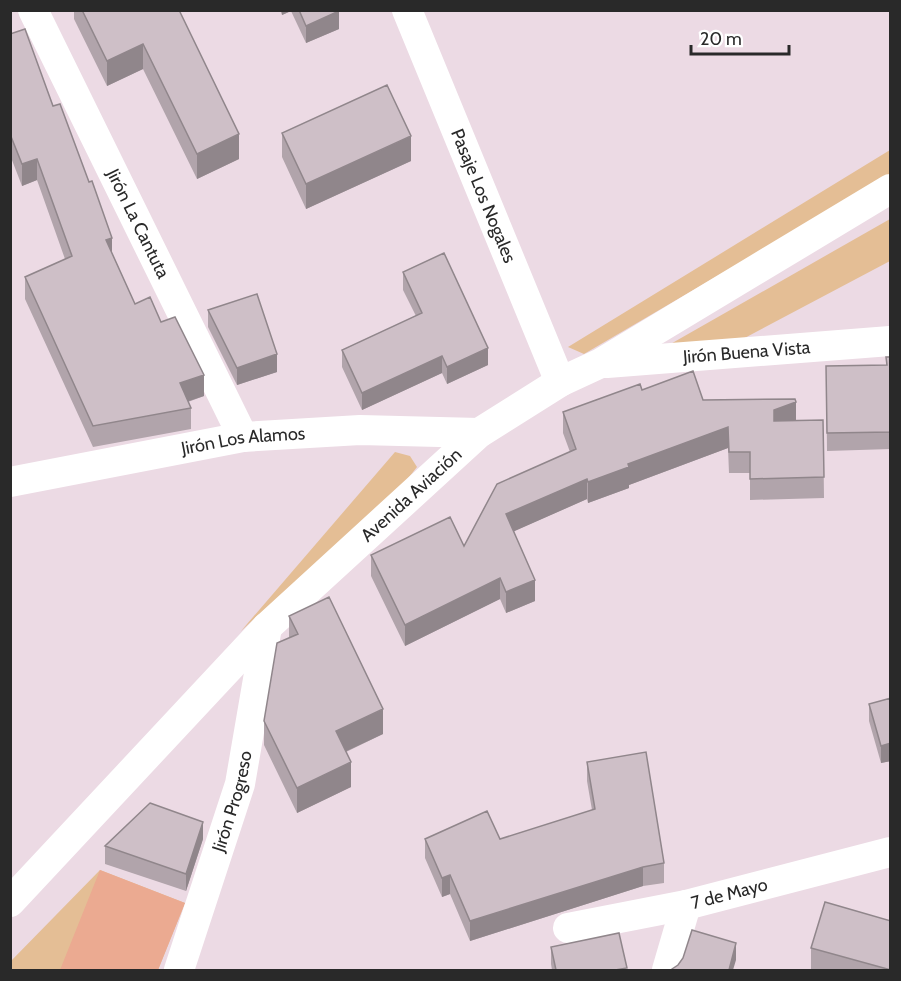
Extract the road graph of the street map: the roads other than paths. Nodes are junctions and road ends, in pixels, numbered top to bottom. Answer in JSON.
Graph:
{"nodes":[{"id":1,"x":33,"y":10,"type":"edge"},
{"id":2,"x":407,"y":10,"type":"edge"},
{"id":3,"x":891,"y":189,"type":"edge"},
{"id":4,"x":891,"y":341,"type":"edge"},
{"id":5,"x":601,"y":363,"type":"junction"},
{"id":6,"x":560,"y":382,"type":"junction"},
{"id":7,"x":479,"y":433,"type":"junction"},
{"id":8,"x":243,"y":437,"type":"junction"},
{"id":9,"x":10,"y":482,"type":"edge"},
{"id":10,"x":267,"y":627,"type":"junction"},
{"id":11,"x":891,"y":852,"type":"edge"},
{"id":12,"x":10,"y":902,"type":"edge"},
{"id":13,"x":686,"y":905,"type":"junction"},
{"id":14,"x":568,"y":928,"type":"dead end"},
{"id":15,"x":179,"y":970,"type":"edge"},
{"id":16,"x":667,"y":970,"type":"edge"}],
"edges":[{"from":1,"to":8,"type":"street","name":"Jirón La Cantuta"},
{"from":2,"to":6,"type":"street","name":"Pasaje Los Nogales"},
{"from":3,"to":5,"type":"street","name":"Avenida Aviación"},
{"from":4,"to":5,"type":"street","name":"Jirón Buena Vista"},
{"from":5,"to":6,"type":"street","name":"Avenida Aviación"},
{"from":6,"to":7,"type":"street","name":"Avenida Aviación"},
{"from":7,"to":8,"type":"street","name":"Jirón Los Alamos"},
{"from":7,"to":10,"type":"street","name":"Avenida Aviación"},
{"from":8,"to":9,"type":"street","name":"Jirón Los Alamos"},
{"from":10,"to":12,"type":"street","name":"Avenida Aviación"},
{"from":10,"to":15,"type":"street","name":"Jirón Progreso"},
{"from":11,"to":13,"type":"street","name":"7 de Mayo"},
{"from":13,"to":14,"type":"street","name":"7 de Mayo"},
{"from":13,"to":16,"type":"street"}]}
